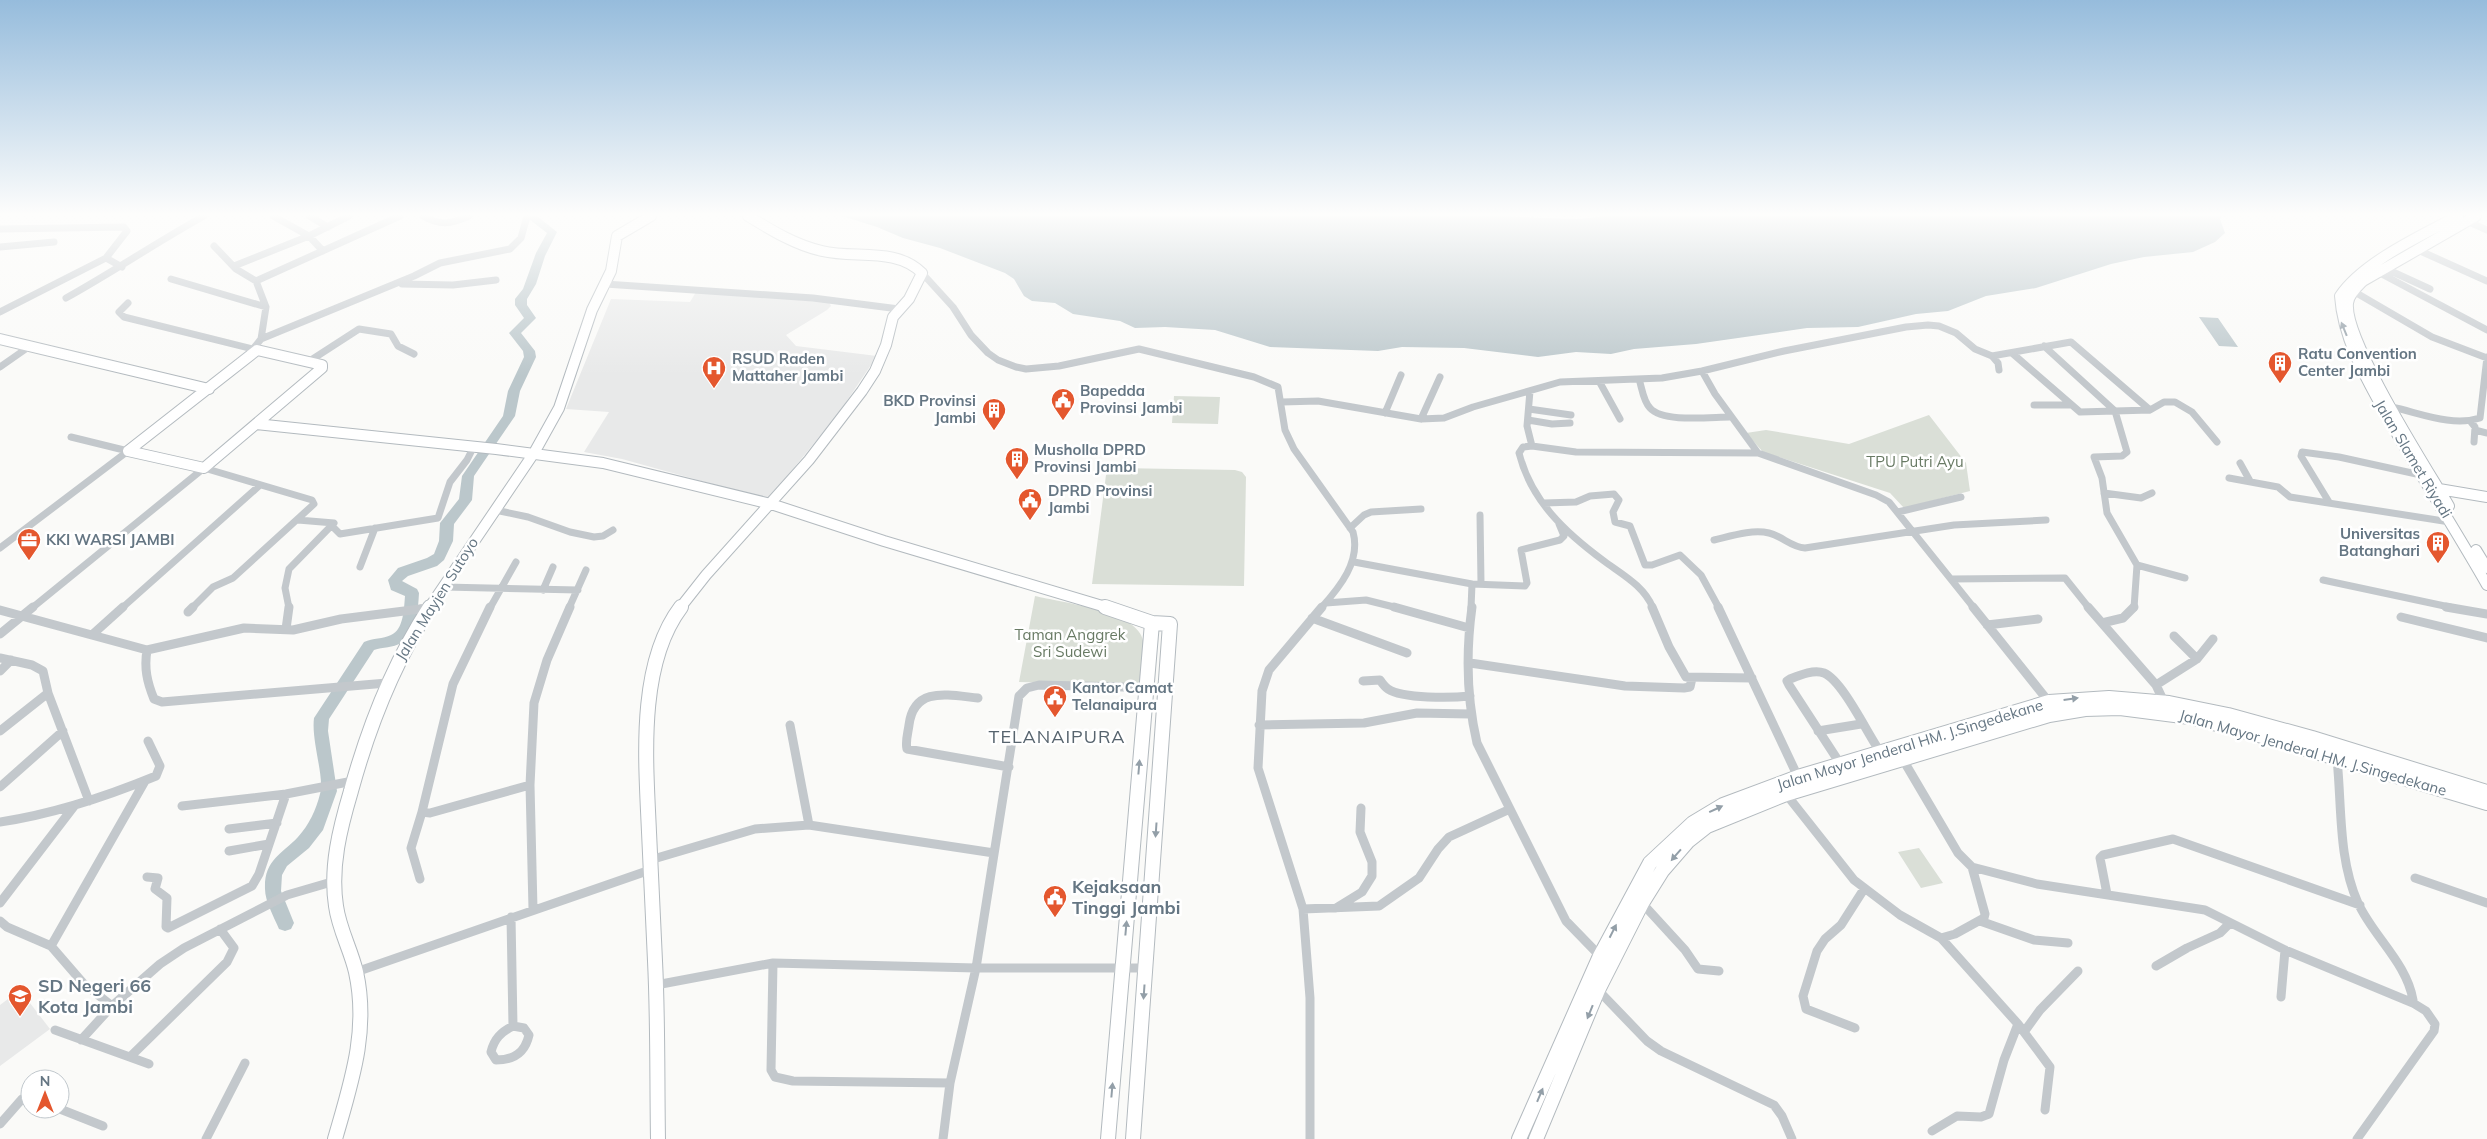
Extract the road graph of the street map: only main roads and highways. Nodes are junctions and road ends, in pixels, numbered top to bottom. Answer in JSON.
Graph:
{"nodes":[{"id":1,"x":611,"y":269,"type":"edge"},
{"id":2,"x":918,"y":269,"type":"edge"},
{"id":3,"x":2378,"y":269,"type":"edge"},
{"id":4,"x":2378,"y":269,"type":"edge"},
{"id":5,"x":0,"y":339,"type":"edge"},
{"id":6,"x":209,"y":389,"type":"junction"},
{"id":7,"x":2390,"y":411,"type":"junction"},
{"id":8,"x":256,"y":424,"type":"junction"},
{"id":9,"x":534,"y":453,"type":"junction"},
{"id":10,"x":2439,"y":488,"type":"junction"},
{"id":11,"x":2487,"y":497,"type":"edge"},
{"id":12,"x":771,"y":504,"type":"junction"},
{"id":13,"x":2483,"y":555,"type":"edge"},
{"id":14,"x":2487,"y":568,"type":"edge"},
{"id":15,"x":2487,"y":585,"type":"edge"},
{"id":16,"x":1152,"y":623,"type":"junction"},
{"id":17,"x":1967,"y":726,"type":"junction"},
{"id":18,"x":1953,"y":736,"type":"junction"},
{"id":19,"x":1976,"y":736,"type":"junction"},
{"id":20,"x":2487,"y":792,"type":"edge"},
{"id":21,"x":2487,"y":803,"type":"edge"},
{"id":22,"x":335,"y":1139,"type":"edge"},
{"id":23,"x":658,"y":1139,"type":"edge"},
{"id":24,"x":1108,"y":1139,"type":"edge"},
{"id":25,"x":1133,"y":1139,"type":"edge"},
{"id":26,"x":1520,"y":1139,"type":"edge"},
{"id":27,"x":1536,"y":1139,"type":"edge"}],
"edges":[{"from":1,"to":9,"type":"main road","name":"Jalan Mayjen Sutoyo"},
{"from":2,"to":12,"type":"main road"},
{"from":3,"to":7,"type":"main road","name":"Jalan Slamet Riyadi"},
{"from":7,"to":4,"type":"main road","name":"Jalan Slamet Riyadi","one_way":true},
{"from":5,"to":6,"type":"main road"},
{"from":6,"to":8,"type":"main road"},
{"from":6,"to":8,"type":"main road"},
{"from":7,"to":10,"type":"main road","name":"Jalan Slamet Riyadi"},
{"from":7,"to":15,"type":"main road","name":"Jalan Slamet Riyadi"},
{"from":8,"to":9,"type":"main road"},
{"from":9,"to":12,"type":"main road"},
{"from":9,"to":22,"type":"main road","name":"Jalan Mayjen Sutoyo"},
{"from":10,"to":11,"type":"main road"},
{"from":10,"to":13,"type":"main road","name":"Jalan Slamet Riyadi"},
{"from":12,"to":16,"type":"main road"},
{"from":12,"to":23,"type":"main road"},
{"from":13,"to":14,"type":"main road","name":"Jalan Slamet Riyadi"},
{"from":24,"to":16,"type":"main road","one_way":true},
{"from":16,"to":25,"type":"main road","one_way":true},
{"from":17,"to":18,"type":"main road","name":"Jalan Mayor Jenderal HM. J.Singedekane"},
{"from":17,"to":19,"type":"main road"},
{"from":17,"to":20,"type":"main road","name":"Jalan Mayor Jenderal HM. J.Singedekane","one_way":true},
{"from":18,"to":19,"type":"main road","name":"Jalan Mayor Jenderal HM. J.Singedekane"},
{"from":26,"to":18,"type":"main road","name":"Jalan Mayor Jenderal HM. J.Singedekane","one_way":true},
{"from":18,"to":27,"type":"main road","name":"Jalan Mayor Jenderal HM. J.Singedekane","one_way":true},
{"from":19,"to":21,"type":"main road","name":"Jalan Mayor Jenderal HM. J.Singedekane"}]}
